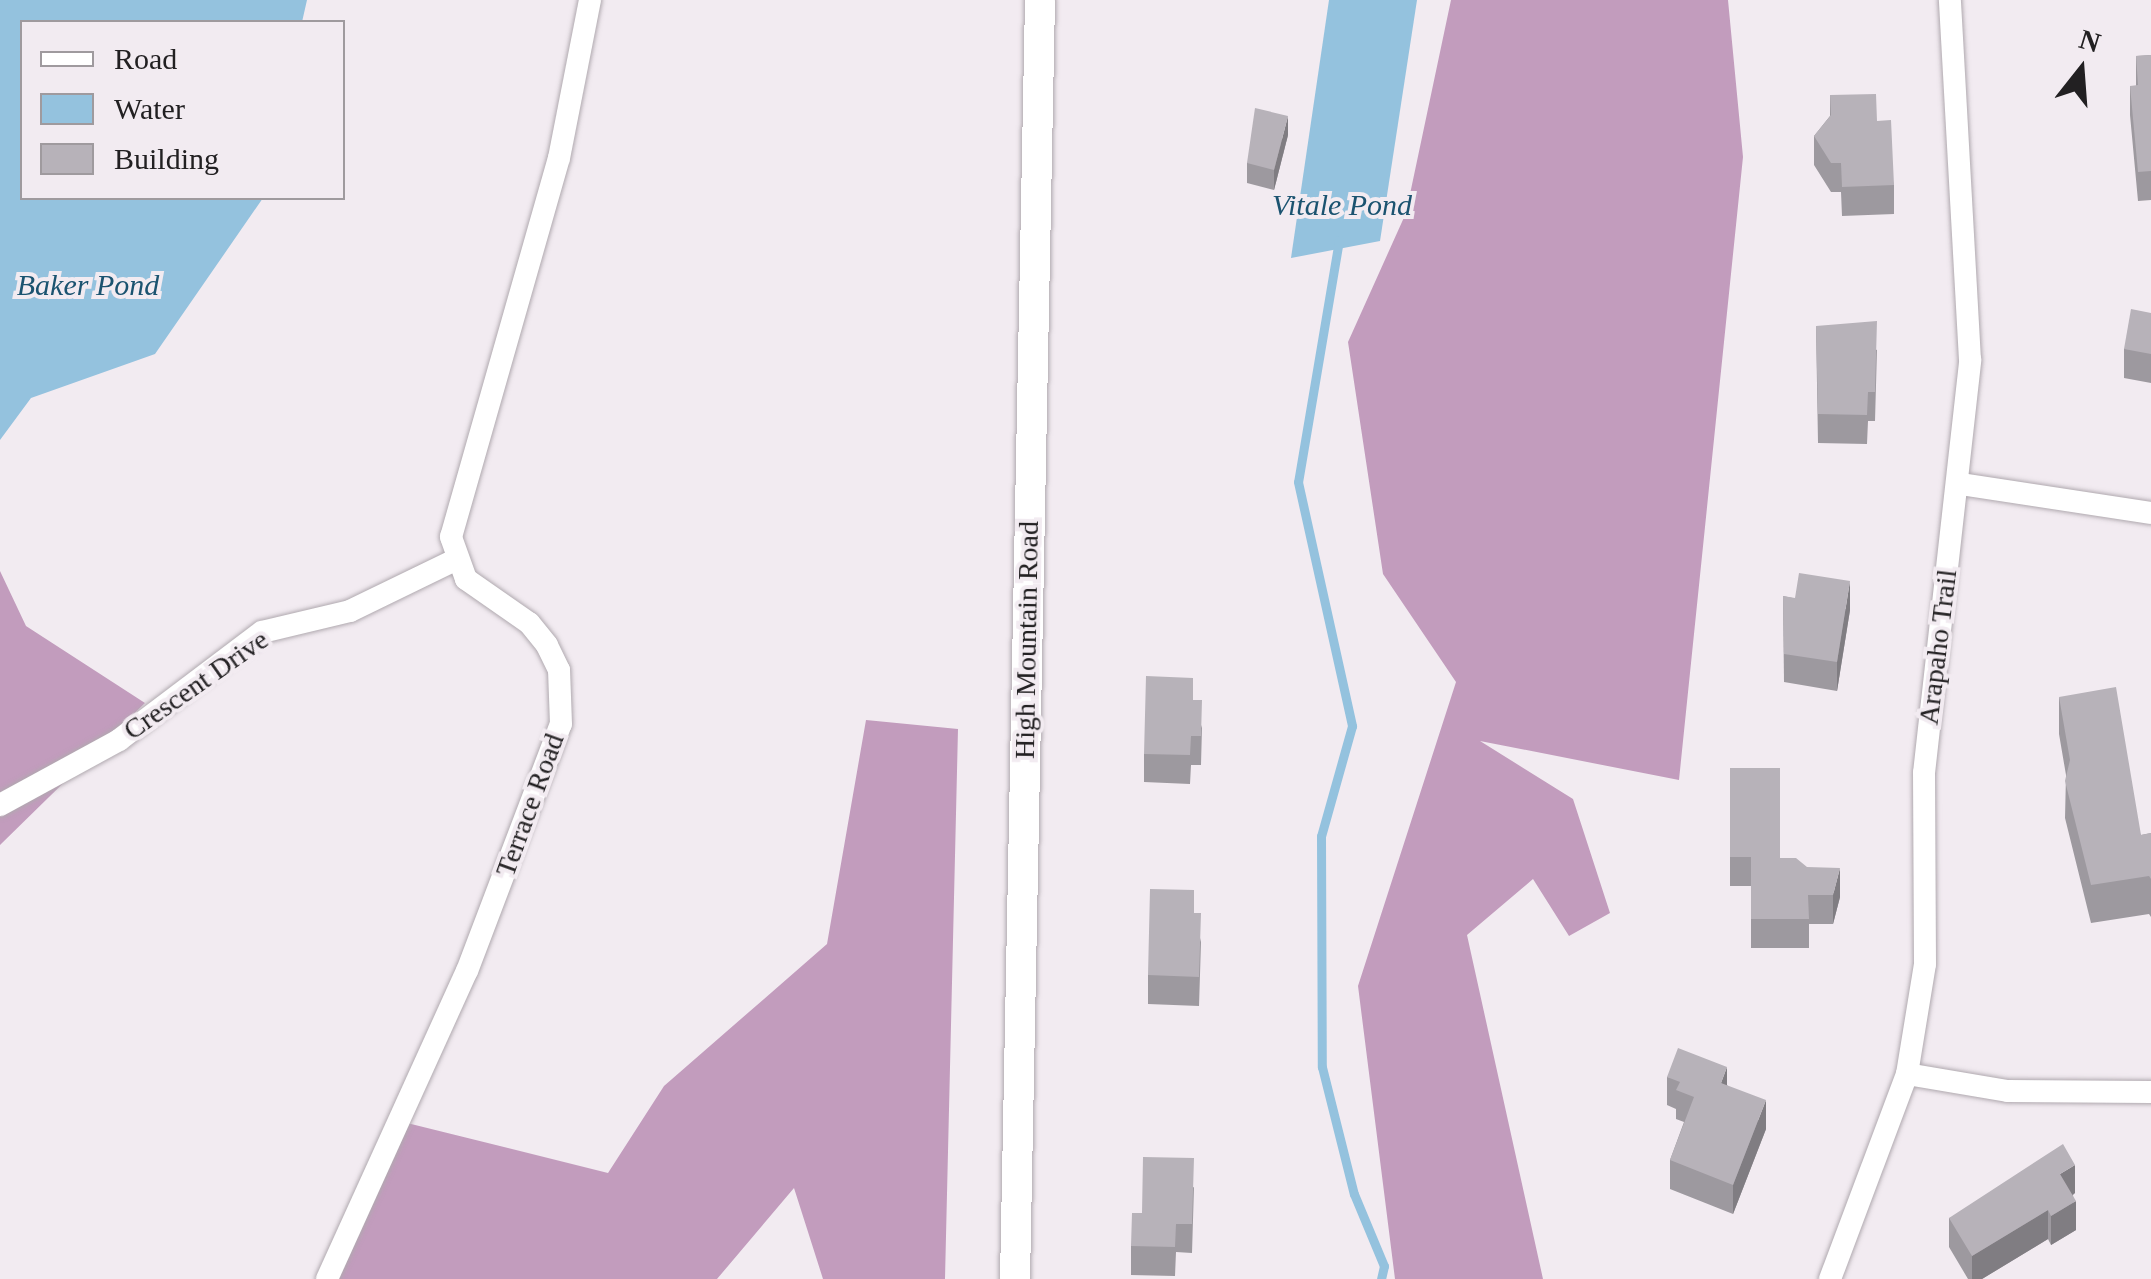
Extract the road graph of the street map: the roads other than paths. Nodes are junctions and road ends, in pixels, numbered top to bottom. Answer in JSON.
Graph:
{"nodes":[{"id":1,"x":590,"y":0,"type":"edge"},
{"id":2,"x":1040,"y":0,"type":"edge"},
{"id":3,"x":1950,"y":0,"type":"edge"},
{"id":4,"x":1961,"y":484,"type":"junction"},
{"id":5,"x":2151,"y":513,"type":"edge"},
{"id":6,"x":455,"y":560,"type":"junction"},
{"id":7,"x":0,"y":805,"type":"edge"},
{"id":8,"x":1907,"y":1074,"type":"junction"},
{"id":9,"x":2151,"y":1092,"type":"edge"},
{"id":10,"x":326,"y":1279,"type":"edge"},
{"id":11,"x":1015,"y":1279,"type":"edge"},
{"id":12,"x":1830,"y":1279,"type":"edge"}],
"edges":[{"from":1,"to":6,"type":"street"},
{"from":2,"to":11,"type":"main road","name":"High Mountain Road"},
{"from":3,"to":4,"type":"street","name":"Arapaho Trail"},
{"from":4,"to":5,"type":"street"},
{"from":4,"to":8,"type":"street","name":"Arapaho Trail"},
{"from":6,"to":7,"type":"street","name":"Crescent Drive"},
{"from":6,"to":10,"type":"street","name":"Terrace Road"},
{"from":8,"to":9,"type":"street"},
{"from":8,"to":12,"type":"street","name":"Arapaho Trail"}]}
